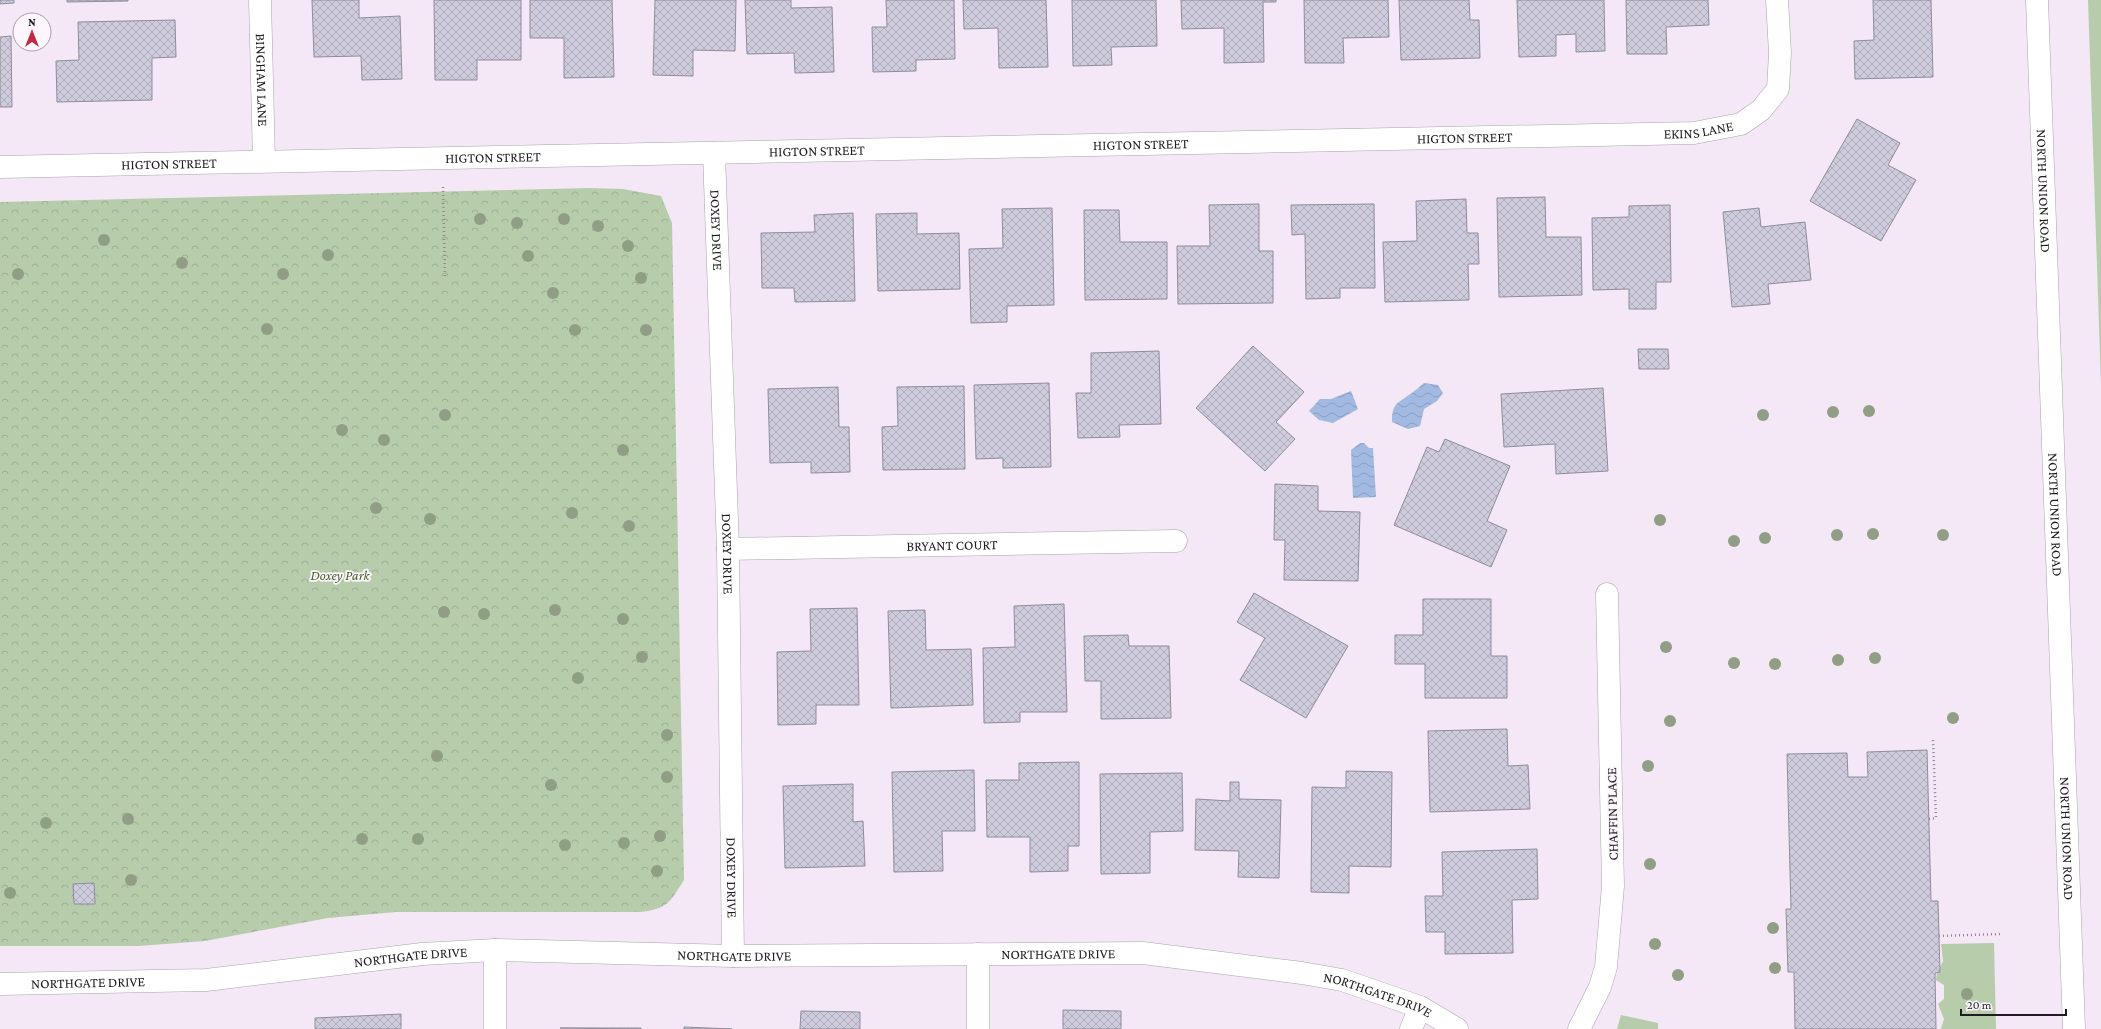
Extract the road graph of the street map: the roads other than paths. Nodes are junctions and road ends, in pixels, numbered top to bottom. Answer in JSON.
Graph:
{"nodes":[{"id":1,"x":260,"y":0,"type":"edge"},
{"id":2,"x":1777,"y":0,"type":"edge"},
{"id":3,"x":2037,"y":0,"type":"edge"},
{"id":4,"x":1634,"y":134,"type":"joint"},
{"id":5,"x":714,"y":153,"type":"junction"},
{"id":6,"x":264,"y":161,"type":"junction"},
{"id":7,"x":0,"y":167,"type":"edge"},
{"id":8,"x":1176,"y":541,"type":"dead end"},
{"id":9,"x":728,"y":549,"type":"junction"},
{"id":10,"x":1606,"y":594,"type":"dead end"},
{"id":11,"x":495,"y":950,"type":"junction"},
{"id":12,"x":978,"y":954,"type":"junction"},
{"id":13,"x":733,"y":956,"type":"junction"},
{"id":14,"x":0,"y":984,"type":"edge"},
{"id":15,"x":1420,"y":1007,"type":"junction"},
{"id":16,"x":495,"y":1029,"type":"edge"},
{"id":17,"x":978,"y":1029,"type":"edge"},
{"id":18,"x":1411,"y":1029,"type":"edge"},
{"id":19,"x":1457,"y":1029,"type":"edge"},
{"id":20,"x":1579,"y":1029,"type":"edge"},
{"id":21,"x":2074,"y":1029,"type":"edge"}],
"edges":[{"from":1,"to":6,"type":"street","name":"BINGHAM LANE"},
{"from":2,"to":4,"type":"street","name":"EKINS LANE"},
{"from":3,"to":21,"type":"street","name":"NORTH UNION ROAD"},
{"from":4,"to":5,"type":"street","name":"HIGTON STREET"},
{"from":5,"to":6,"type":"street","name":"HIGTON STREET"},
{"from":5,"to":9,"type":"street","name":"DOXEY DRIVE"},
{"from":6,"to":7,"type":"street","name":"HIGTON STREET"},
{"from":8,"to":9,"type":"street","name":"BRYANT COURT"},
{"from":9,"to":13,"type":"street","name":"DOXEY DRIVE"},
{"from":10,"to":20,"type":"street","name":"CHAFFIN PLACE"},
{"from":11,"to":13,"type":"street","name":"NORTHGATE DRIVE"},
{"from":11,"to":14,"type":"street","name":"NORTHGATE DRIVE"},
{"from":11,"to":16,"type":"street"},
{"from":12,"to":13,"type":"street","name":"NORTHGATE DRIVE"},
{"from":12,"to":15,"type":"street","name":"NORTHGATE DRIVE"},
{"from":12,"to":17,"type":"street"},
{"from":15,"to":18,"type":"street"},
{"from":15,"to":19,"type":"street","name":"NORTHGATE DRIVE"}]}
